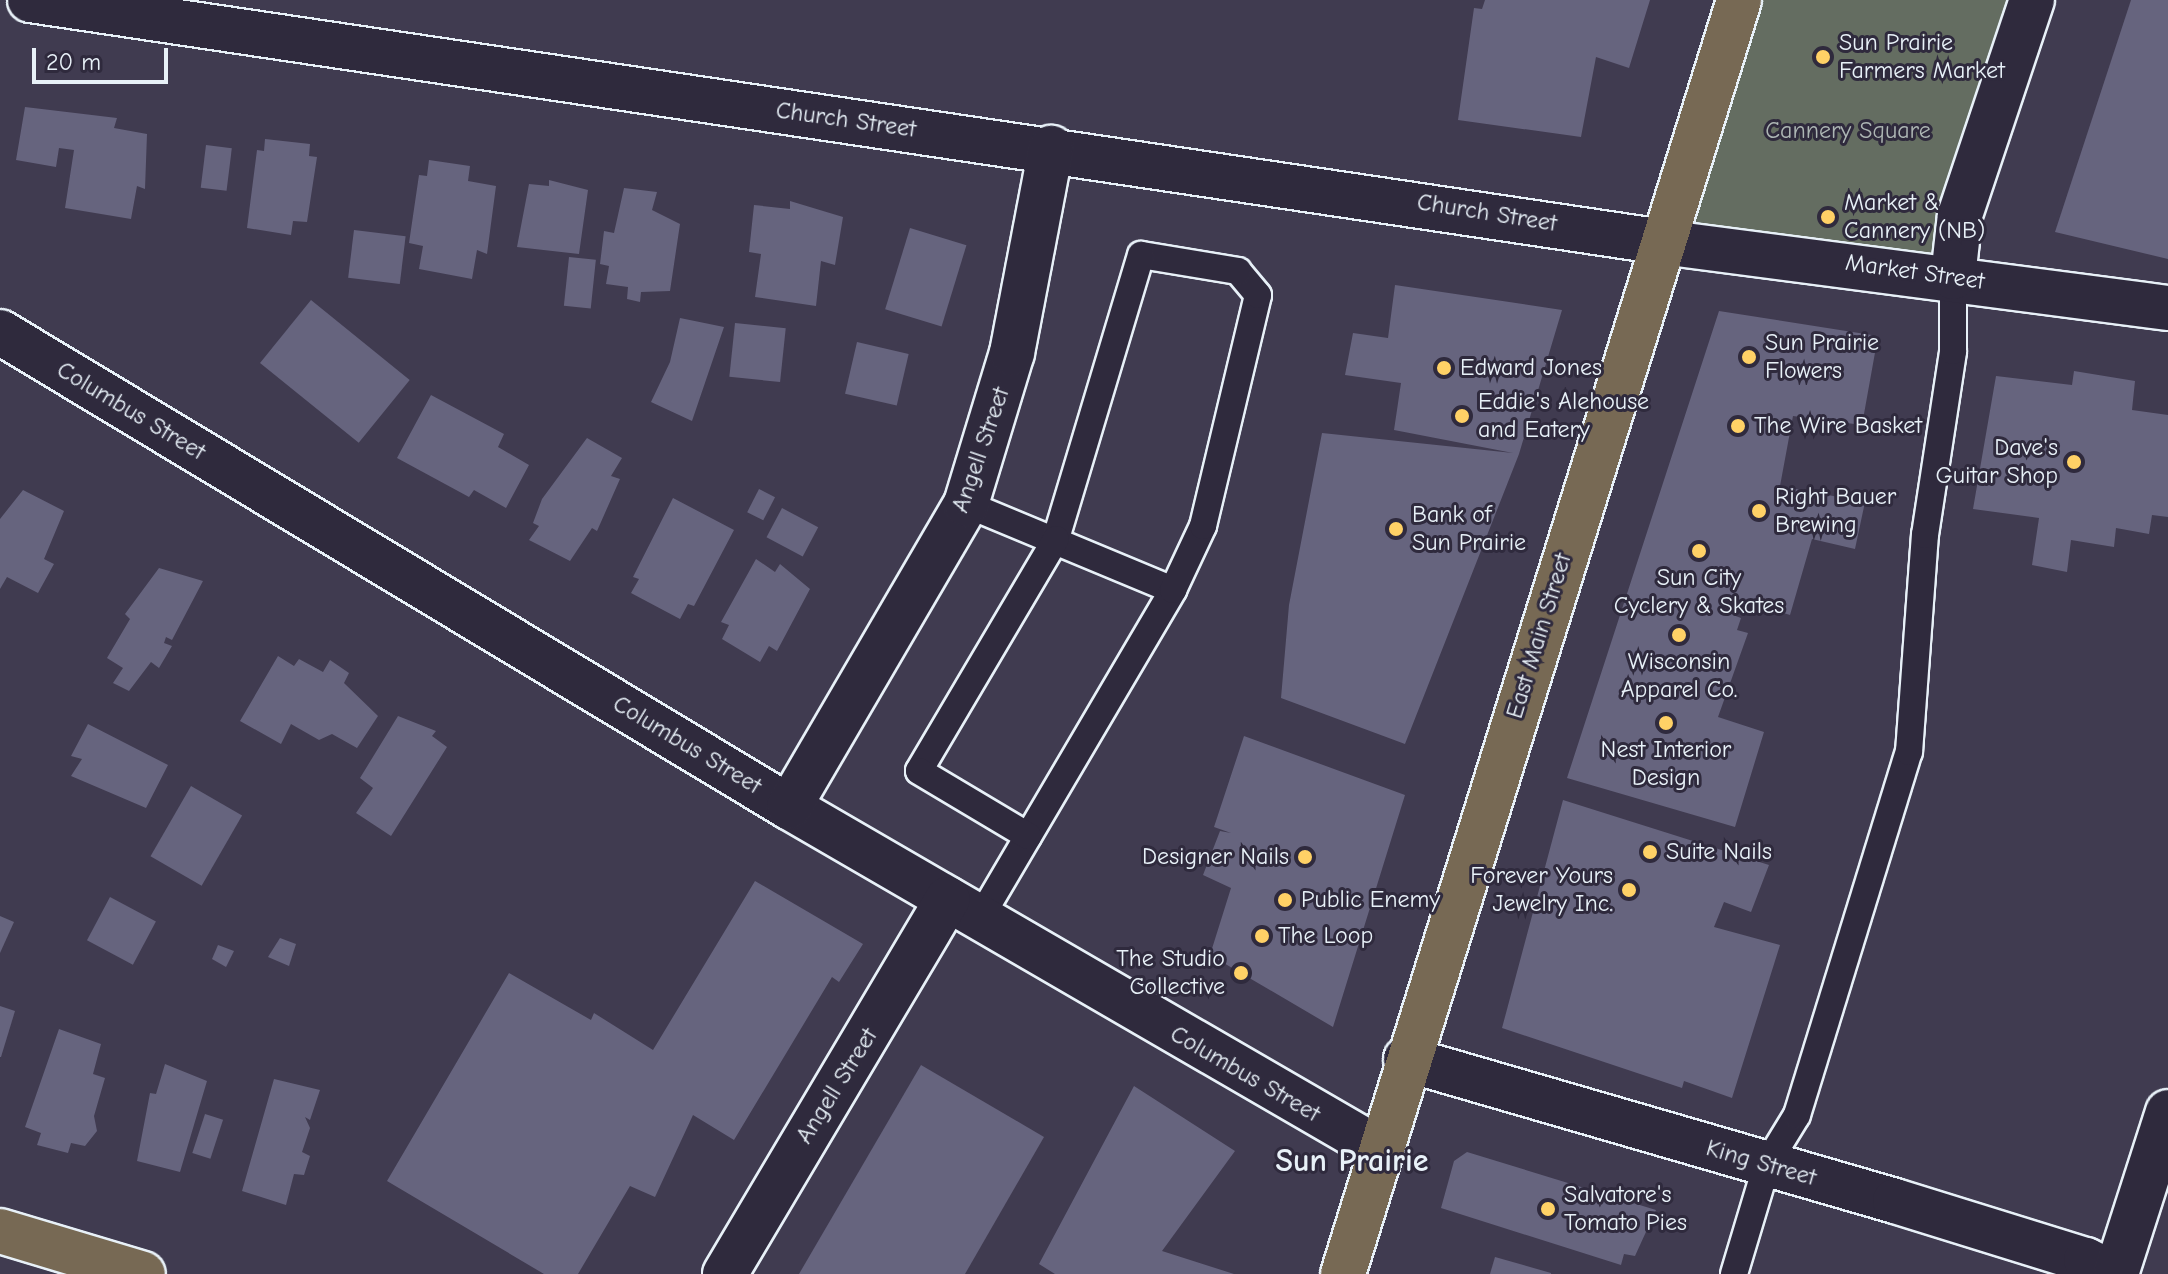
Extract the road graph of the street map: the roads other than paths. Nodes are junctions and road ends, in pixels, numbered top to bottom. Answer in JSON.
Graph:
{"nodes":[{"id":1,"x":30,"y":0,"type":"edge"},
{"id":2,"x":1739,"y":0,"type":"edge"},
{"id":3,"x":2032,"y":0,"type":"edge"},
{"id":4,"x":1051,"y":148,"type":"junction"},
{"id":5,"x":1662,"y":242,"type":"junction"},
{"id":6,"x":1953,"y":277,"type":"junction"},
{"id":7,"x":2168,"y":308,"type":"edge"},
{"id":8,"x":0,"y":332,"type":"edge"},
{"id":9,"x":966,"y":504,"type":"junction"},
{"id":10,"x":1056,"y":539,"type":"junction"},
{"id":11,"x":1173,"y":590,"type":"junction"},
{"id":12,"x":789,"y":807,"type":"junction"},
{"id":13,"x":1028,"y":836,"type":"junction"},
{"id":14,"x":964,"y":908,"type":"junction"},
{"id":15,"x":1406,"y":1059,"type":"junction"},
{"id":16,"x":2168,"y":1112,"type":"edge"},
{"id":17,"x":1379,"y":1149,"type":"junction"},
{"id":18,"x":1767,"y":1164,"type":"junction"},
{"id":19,"x":0,"y":1231,"type":"edge"},
{"id":20,"x":143,"y":1274,"type":"edge"},
{"id":21,"x":725,"y":1274,"type":"edge"},
{"id":22,"x":1343,"y":1274,"type":"edge"},
{"id":23,"x":1734,"y":1274,"type":"edge"},
{"id":24,"x":2114,"y":1274,"type":"edge"}],
"edges":[{"from":1,"to":4,"type":"street","name":"Church Street"},
{"from":2,"to":5,"type":"main road","name":"East Main Street"},
{"from":3,"to":6,"type":"street"},
{"from":4,"to":5,"type":"street","name":"Church Street"},
{"from":4,"to":9,"type":"street","name":"Angell Street"},
{"from":5,"to":6,"type":"street","name":"Market Street"},
{"from":5,"to":15,"type":"main road","name":"East Main Street"},
{"from":6,"to":7,"type":"street","name":"Market Street"},
{"from":6,"to":18,"type":"lane"},
{"from":8,"to":12,"type":"street","name":"Columbus Street"},
{"from":9,"to":10,"type":"lane"},
{"from":9,"to":12,"type":"street","name":"Angell Street"},
{"from":10,"to":11,"type":"lane"},
{"from":10,"to":11,"type":"lane"},
{"from":10,"to":13,"type":"lane"},
{"from":11,"to":13,"type":"lane"},
{"from":12,"to":14,"type":"street","name":"Columbus Street"},
{"from":13,"to":14,"type":"lane"},
{"from":14,"to":17,"type":"street","name":"Columbus Street"},
{"from":14,"to":21,"type":"street","name":"Angell Street"},
{"from":15,"to":17,"type":"main road","name":"East Main Street"},
{"from":15,"to":18,"type":"street","name":"King Street"},
{"from":16,"to":24,"type":"street"},
{"from":17,"to":22,"type":"main road","name":"East Main Street"},
{"from":18,"to":23,"type":"lane"},
{"from":18,"to":24,"type":"street","name":"King Street"},
{"from":19,"to":20,"type":"main road"}]}
